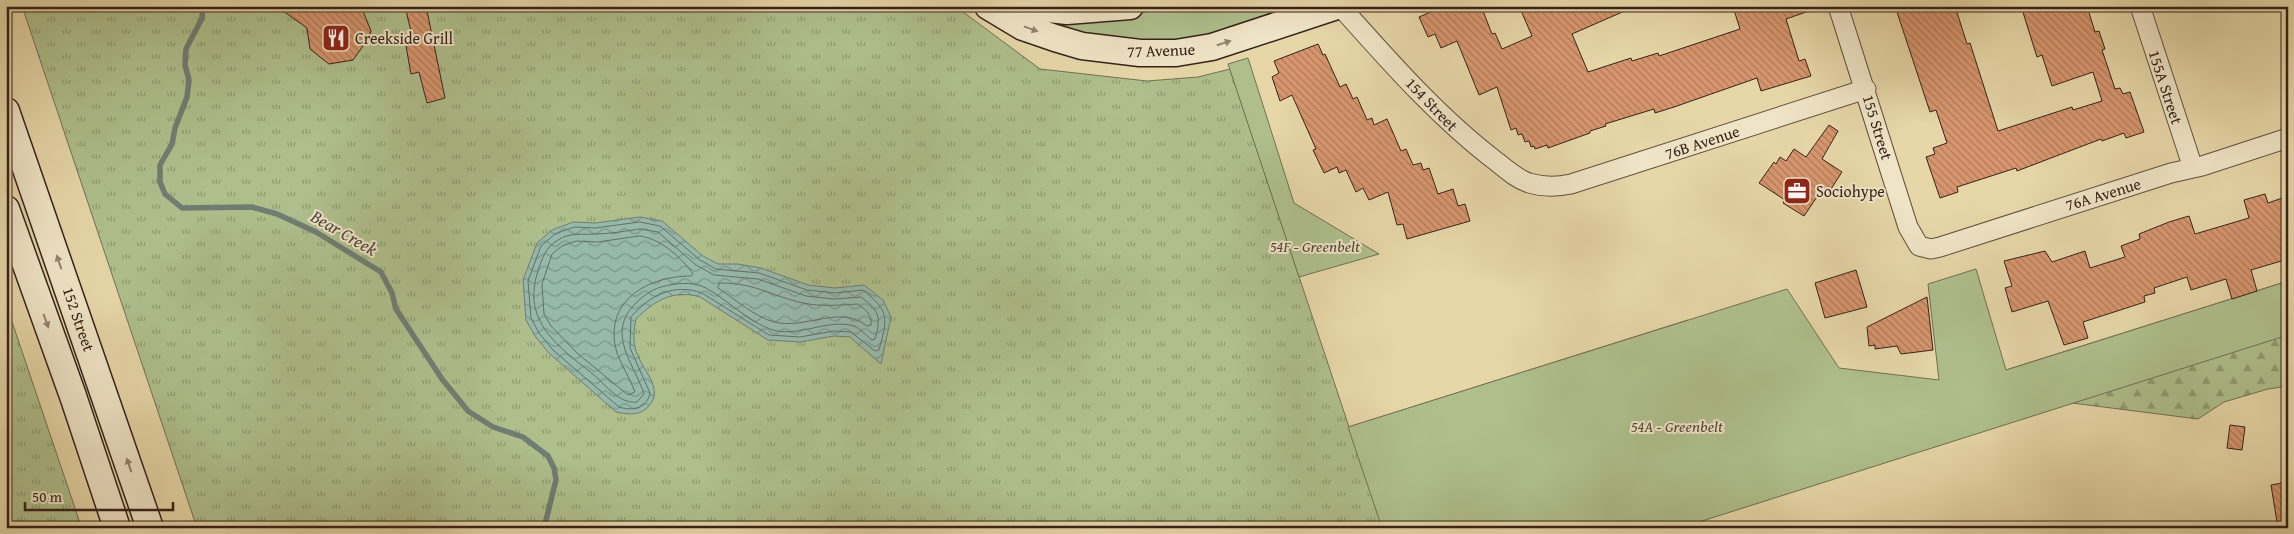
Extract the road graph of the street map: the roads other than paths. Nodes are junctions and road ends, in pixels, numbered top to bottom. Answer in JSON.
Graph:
{"nodes":[{"id":1,"x":988,"y":6,"type":"edge"},
{"id":2,"x":1022,"y":6,"type":"edge"},
{"id":3,"x":1130,"y":6,"type":"edge"},
{"id":4,"x":1338,"y":6,"type":"edge"},
{"id":5,"x":1838,"y":6,"type":"edge"},
{"id":6,"x":2140,"y":6,"type":"edge"},
{"id":7,"x":1866,"y":89,"type":"junction"},
{"id":8,"x":6,"y":111,"type":"edge"},
{"id":9,"x":2288,"y":138,"type":"edge"},
{"id":10,"x":2193,"y":168,"type":"junction"},
{"id":11,"x":1537,"y":185,"type":"joint"},
{"id":12,"x":6,"y":209,"type":"edge"},
{"id":13,"x":1919,"y":246,"type":"joint"},
{"id":14,"x":117,"y":528,"type":"edge"},
{"id":15,"x":150,"y":528,"type":"edge"}],
"edges":[{"from":1,"to":4,"type":"main road","name":"77 Avenue","one_way":true},
{"from":2,"to":3,"type":"main road"},
{"from":4,"to":11,"type":"street","name":"154 Street"},
{"from":5,"to":7,"type":"street","name":"155 Street"},
{"from":6,"to":10,"type":"street","name":"155A Street"},
{"from":7,"to":11,"type":"street","name":"76B Avenue"},
{"from":7,"to":13,"type":"street","name":"155 Street"},
{"from":15,"to":8,"type":"main road","name":"152 Street","one_way":true},
{"from":9,"to":10,"type":"street","name":"76A Avenue"},
{"from":10,"to":13,"type":"street","name":"76A Avenue"},
{"from":12,"to":14,"type":"main road","name":"152 Street","one_way":true}]}
